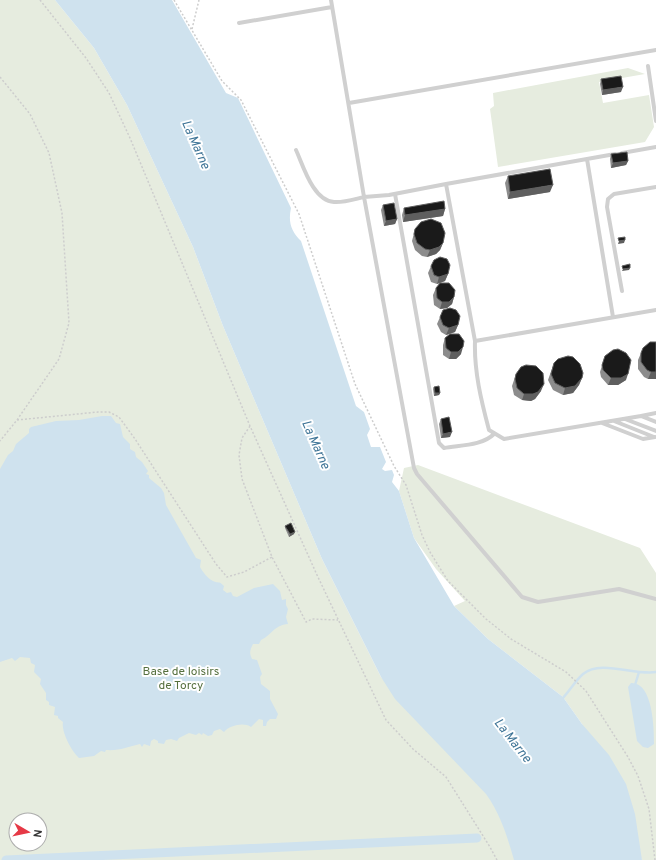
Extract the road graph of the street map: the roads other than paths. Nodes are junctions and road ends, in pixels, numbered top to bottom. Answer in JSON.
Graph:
{"nodes":[{"id":1,"x":331,"y":0,"type":"edge"},
{"id":2,"x":332,"y":7,"type":"junction"},
{"id":3,"x":239,"y":24,"type":"dead end"},
{"id":4,"x":656,"y":50,"type":"edge"},
{"id":5,"x":648,"y":66,"type":"dead end"},
{"id":6,"x":349,"y":103,"type":"junction"},
{"id":7,"x":656,"y":120,"type":"edge"},
{"id":8,"x":656,"y":147,"type":"edge"},
{"id":9,"x":296,"y":150,"type":"dead end"},
{"id":10,"x":587,"y":159,"type":"junction"},
{"id":11,"x":446,"y":184,"type":"junction"},
{"id":12,"x":656,"y":187,"type":"edge"},
{"id":13,"x":396,"y":194,"type":"junction"},
{"id":14,"x":364,"y":197,"type":"junction"},
{"id":15,"x":622,"y":291,"type":"dead end"},
{"id":16,"x":656,"y":310,"type":"edge"},
{"id":17,"x":614,"y":317,"type":"junction"},
{"id":18,"x":475,"y":341,"type":"junction"},
{"id":19,"x":656,"y":413,"type":"edge"},
{"id":20,"x":641,"y":416,"type":"junction"},
{"id":21,"x":624,"y":419,"type":"junction"},
{"id":22,"x":614,"y":421,"type":"junction"},
{"id":23,"x":656,"y":422,"type":"edge"},
{"id":24,"x":601,"y":423,"type":"junction"},
{"id":25,"x":656,"y":431,"type":"edge"},
{"id":26,"x":494,"y":434,"type":"junction"},
{"id":27,"x":656,"y":437,"type":"edge"},
{"id":28,"x":656,"y":599,"type":"edge"}],
"edges":[{"from":1,"to":2,"type":"lane"},
{"from":2,"to":3,"type":"lane"},
{"from":2,"to":6,"type":"lane"},
{"from":4,"to":6,"type":"lane"},
{"from":5,"to":7,"type":"lane"},
{"from":6,"to":14,"type":"lane"},
{"from":8,"to":10,"type":"lane"},
{"from":9,"to":14,"type":"lane"},
{"from":10,"to":11,"type":"lane"},
{"from":10,"to":17,"type":"lane"},
{"from":11,"to":13,"type":"lane"},
{"from":11,"to":18,"type":"lane"},
{"from":12,"to":15,"type":"lane"},
{"from":13,"to":14,"type":"lane"},
{"from":13,"to":26,"type":"lane"},
{"from":14,"to":28,"type":"lane"},
{"from":16,"to":17,"type":"lane"},
{"from":17,"to":18,"type":"lane"},
{"from":18,"to":26,"type":"lane"},
{"from":19,"to":20,"type":"lane"},
{"from":20,"to":21,"type":"lane"},
{"from":20,"to":23,"type":"lane"},
{"from":21,"to":22,"type":"lane"},
{"from":21,"to":25,"type":"lane"},
{"from":22,"to":24,"type":"lane"},
{"from":22,"to":27,"type":"lane"},
{"from":24,"to":26,"type":"lane"},
{"from":24,"to":27,"type":"lane"}]}
